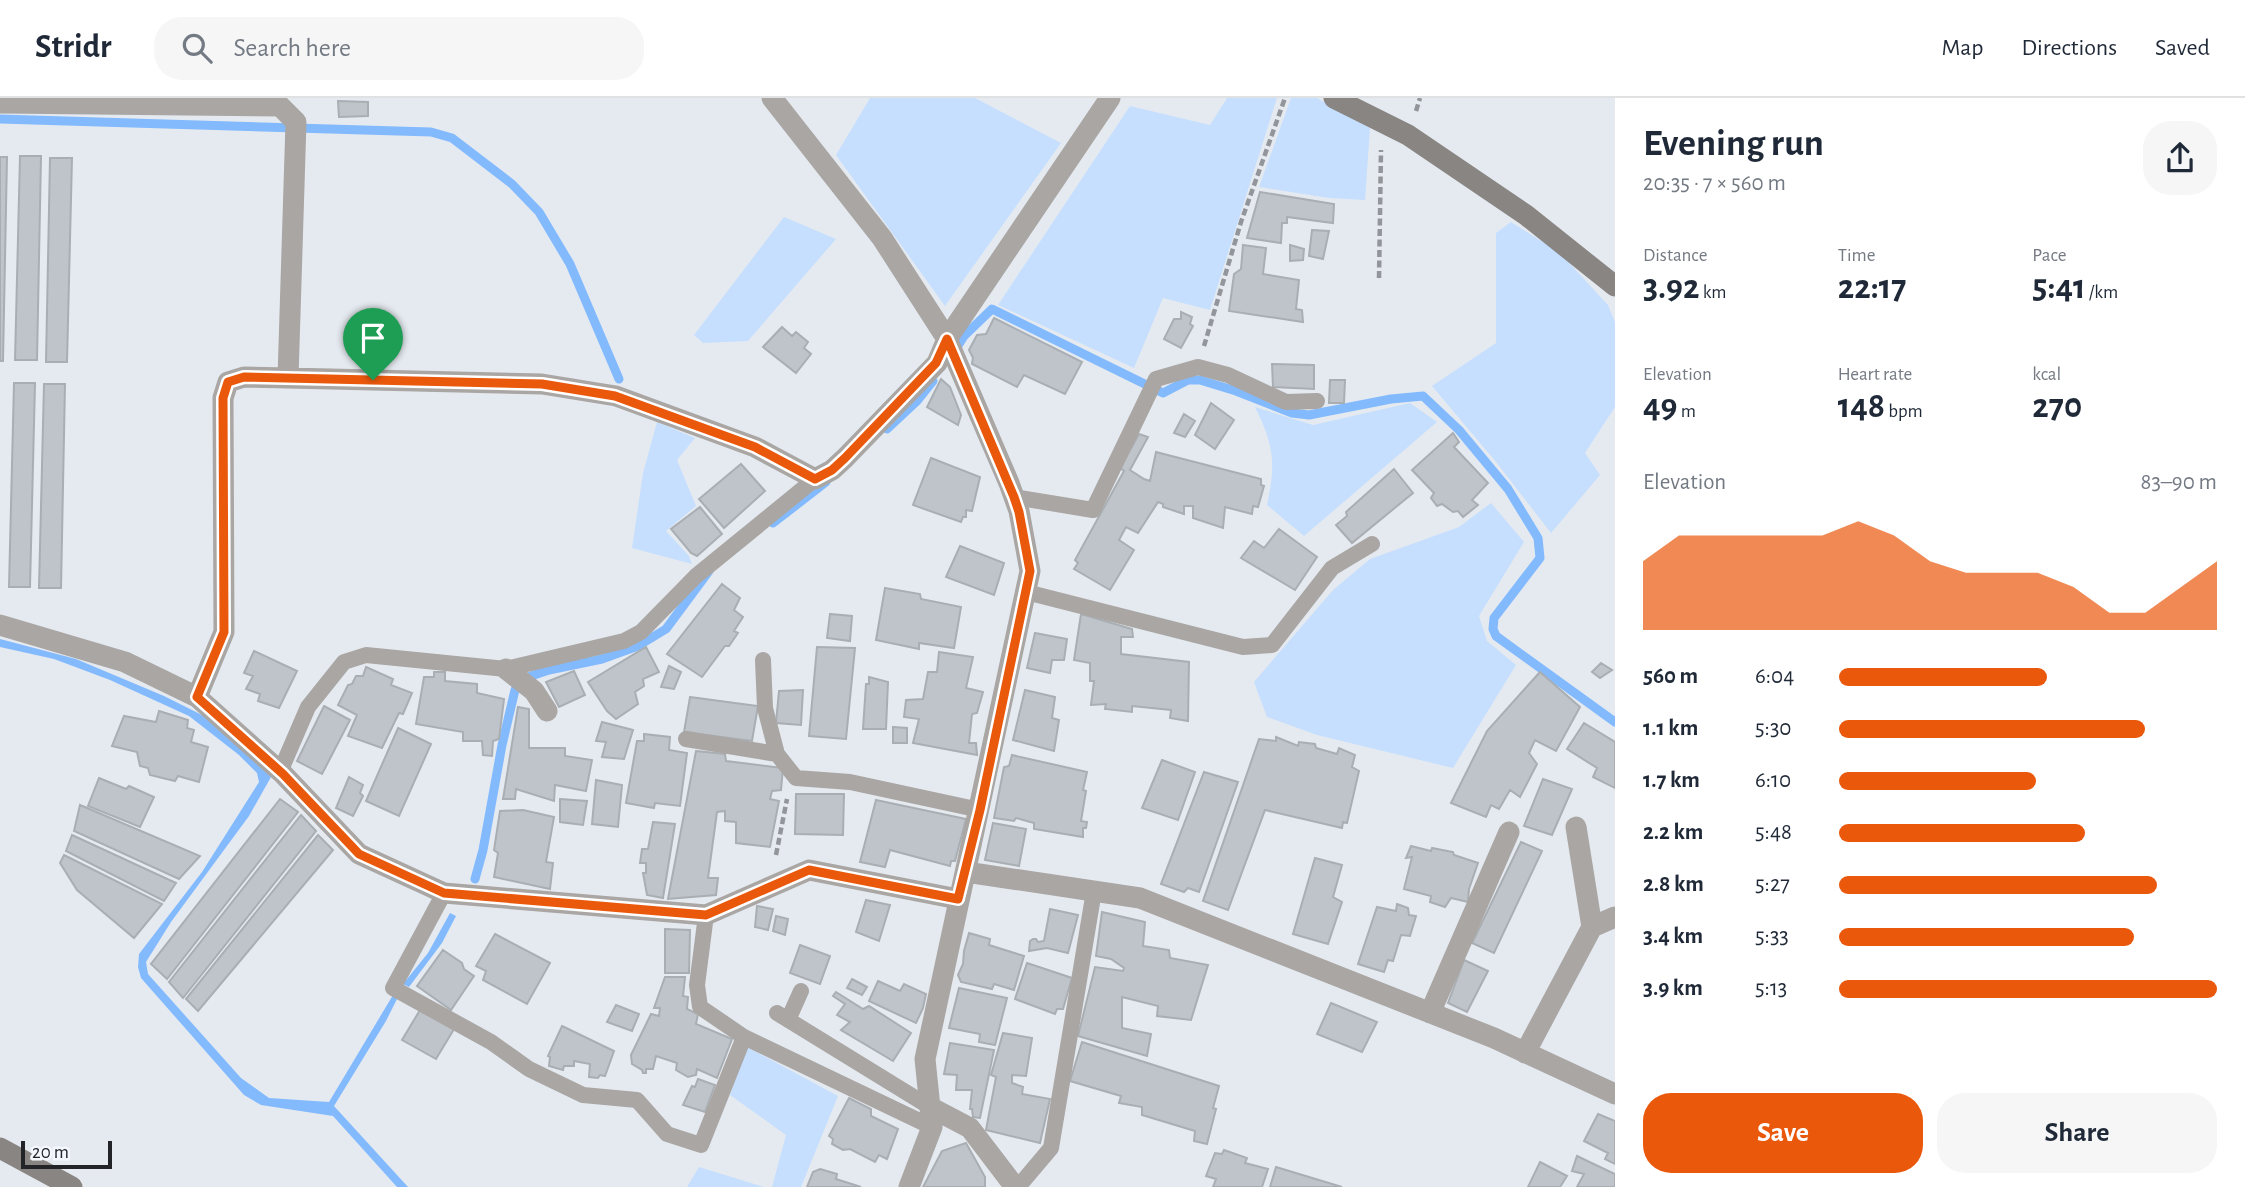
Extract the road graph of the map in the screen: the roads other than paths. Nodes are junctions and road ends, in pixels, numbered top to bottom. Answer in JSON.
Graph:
{"nodes":[{"id":1,"x":772,"y":98,"type":"edge"},
{"id":2,"x":1110,"y":98,"type":"edge"},
{"id":3,"x":1334,"y":98,"type":"edge"},
{"id":4,"x":0,"y":103,"type":"edge"},
{"id":5,"x":1615,"y":286,"type":"edge"},
{"id":6,"x":947,"y":339,"type":"junction"},
{"id":7,"x":288,"y":378,"type":"junction"},
{"id":8,"x":1317,"y":401,"type":"dead end"},
{"id":9,"x":815,"y":479,"type":"junction"},
{"id":10,"x":1014,"y":497,"type":"junction"},
{"id":11,"x":1371,"y":544,"type":"dead end"},
{"id":12,"x":1026,"y":592,"type":"junction"},
{"id":13,"x":0,"y":625,"type":"edge"},
{"id":14,"x":763,"y":660,"type":"dead end"},
{"id":15,"x":506,"y":669,"type":"junction"},
{"id":16,"x":197,"y":697,"type":"junction"},
{"id":17,"x":547,"y":711,"type":"dead end"},
{"id":18,"x":687,"y":738,"type":"dead end"},
{"id":19,"x":777,"y":754,"type":"junction"},
{"id":20,"x":280,"y":772,"type":"junction"},
{"id":21,"x":980,"y":810,"type":"junction"},
{"id":22,"x":1576,"y":828,"type":"dead end"},
{"id":23,"x":1509,"y":831,"type":"dead end"},
{"id":24,"x":966,"y":872,"type":"junction"},
{"id":25,"x":1094,"y":891,"type":"junction"},
{"id":26,"x":444,"y":893,"type":"junction"},
{"id":27,"x":958,"y":899,"type":"junction"},
{"id":28,"x":706,"y":915,"type":"junction"},
{"id":29,"x":1615,"y":917,"type":"edge"},
{"id":30,"x":1592,"y":927,"type":"junction"},
{"id":31,"x":801,"y":991,"type":"dead end"},
{"id":32,"x":1430,"y":1013,"type":"junction"},
{"id":33,"x":744,"y":1037,"type":"junction"},
{"id":34,"x":1525,"y":1053,"type":"junction"},
{"id":35,"x":1615,"y":1094,"type":"edge"},
{"id":36,"x":931,"y":1117,"type":"junction"},
{"id":37,"x":0,"y":1148,"type":"edge"},
{"id":38,"x":72,"y":1187,"type":"edge"},
{"id":39,"x":909,"y":1187,"type":"edge"},
{"id":40,"x":1016,"y":1187,"type":"edge"}],
"edges":[{"from":1,"to":6,"type":"street"},
{"from":2,"to":6,"type":"street"},
{"from":3,"to":5,"type":"street"},
{"from":4,"to":7,"type":"street"},
{"from":6,"to":9,"type":"street"},
{"from":6,"to":10,"type":"street"},
{"from":7,"to":9,"type":"street"},
{"from":7,"to":16,"type":"street"},
{"from":8,"to":10,"type":"lane"},
{"from":9,"to":15,"type":"lane"},
{"from":10,"to":12,"type":"street"},
{"from":11,"to":12,"type":"lane"},
{"from":12,"to":21,"type":"street"},
{"from":13,"to":16,"type":"street"},
{"from":14,"to":19,"type":"lane"},
{"from":15,"to":17,"type":"street"},
{"from":15,"to":20,"type":"lane"},
{"from":16,"to":20,"type":"street"},
{"from":18,"to":19,"type":"lane"},
{"from":19,"to":21,"type":"lane"},
{"from":20,"to":26,"type":"street"},
{"from":21,"to":24,"type":"street"},
{"from":22,"to":30,"type":"street"},
{"from":23,"to":32,"type":"street"},
{"from":24,"to":25,"type":"street"},
{"from":24,"to":27,"type":"street"},
{"from":25,"to":32,"type":"street"},
{"from":25,"to":40,"type":"lane"},
{"from":26,"to":28,"type":"street"},
{"from":26,"to":33,"type":"lane"},
{"from":27,"to":28,"type":"street"},
{"from":27,"to":36,"type":"street"},
{"from":28,"to":33,"type":"lane"},
{"from":29,"to":30,"type":"street"},
{"from":30,"to":34,"type":"street"},
{"from":31,"to":36,"type":"lane"},
{"from":32,"to":34,"type":"street"},
{"from":33,"to":36,"type":"lane"},
{"from":34,"to":35,"type":"street"},
{"from":36,"to":39,"type":"street"},
{"from":36,"to":40,"type":"street"},
{"from":37,"to":38,"type":"street"}]}
